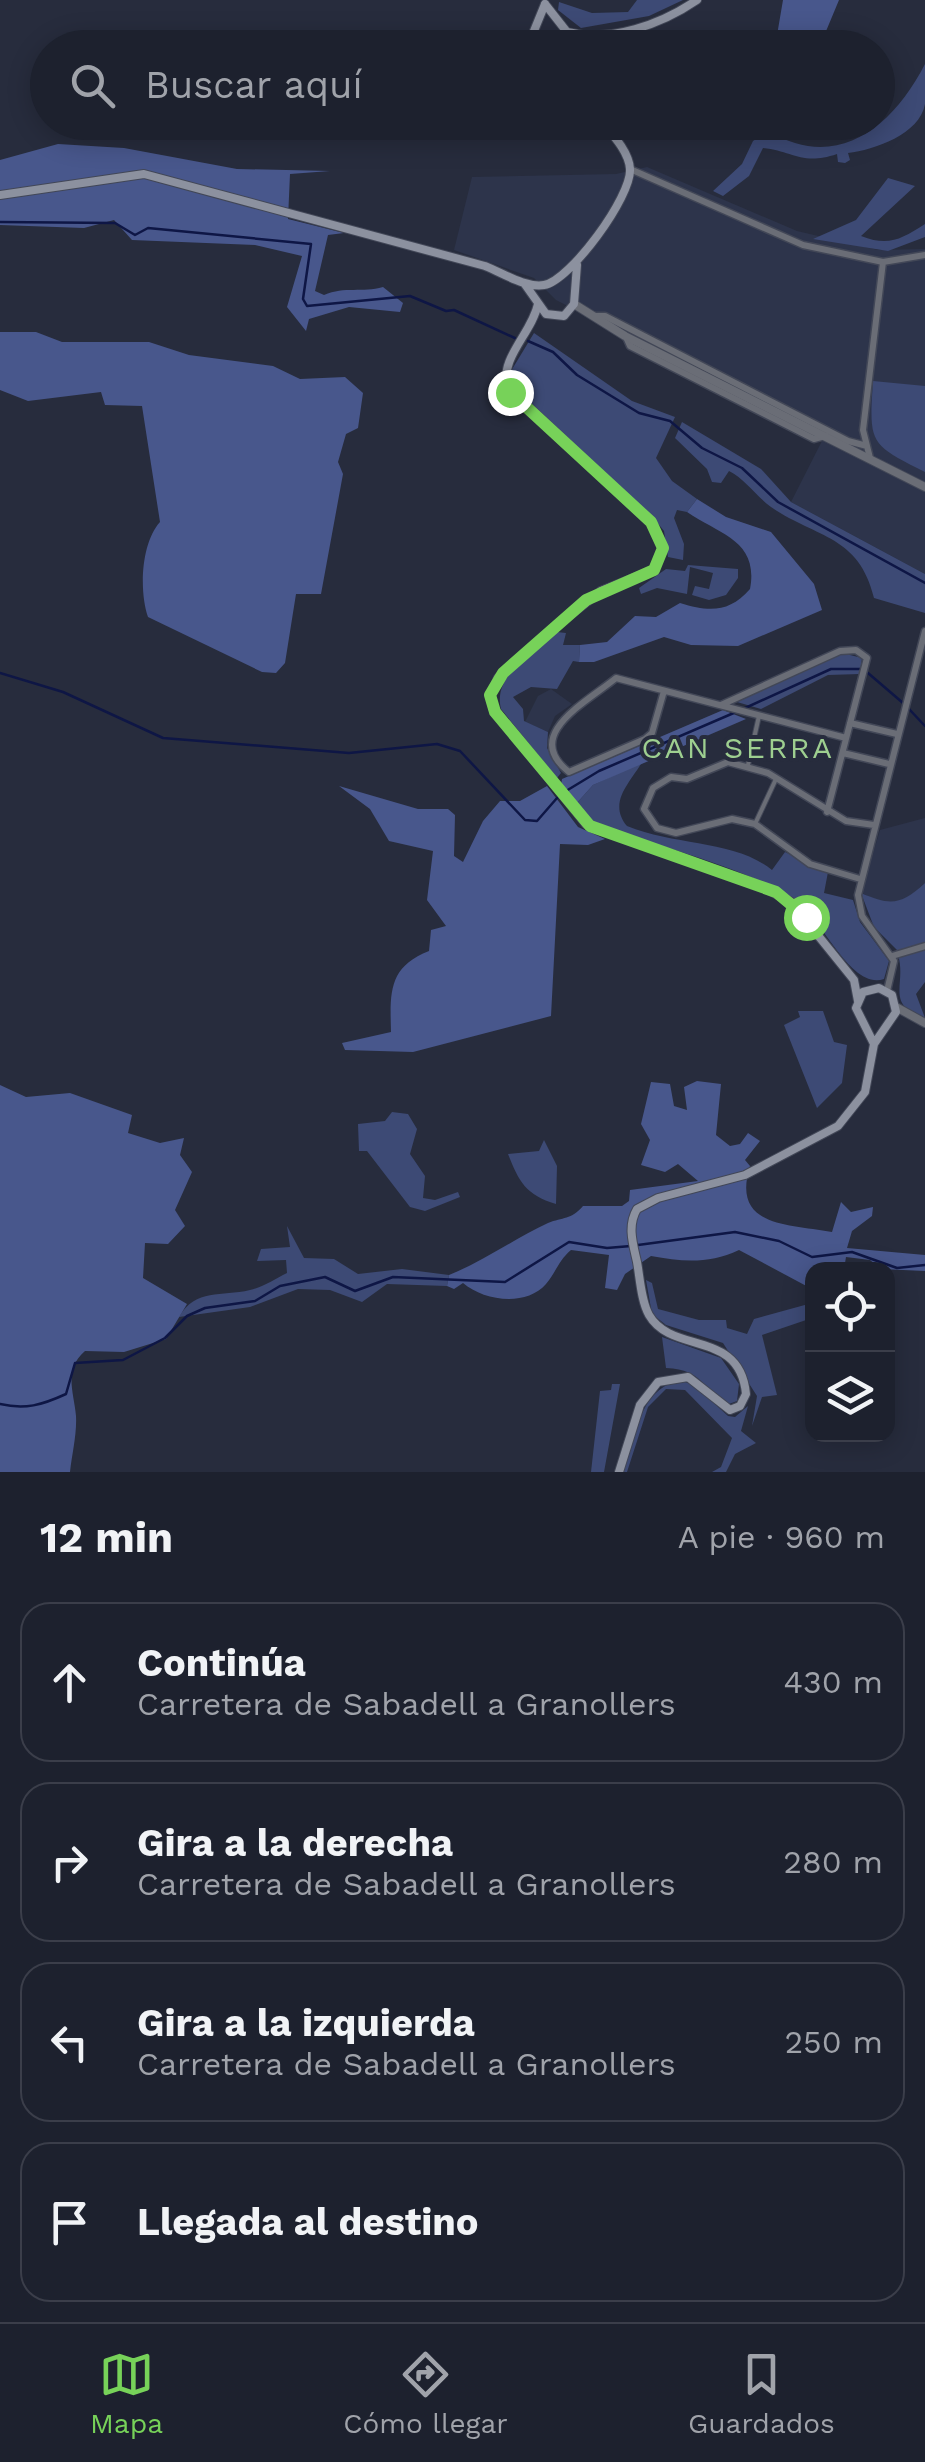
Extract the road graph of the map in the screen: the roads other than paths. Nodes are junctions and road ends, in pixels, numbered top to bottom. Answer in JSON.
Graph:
{"nodes":[{"id":1,"x":697,"y":0,"type":"edge"},
{"id":2,"x":545,"y":2,"type":"edge"},
{"id":3,"x":559,"y":26,"type":"junction"},
{"id":4,"x":534,"y":30,"type":"joint"},
{"id":5,"x":564,"y":30,"type":"edge"},
{"id":6,"x":622,"y":30,"type":"edge"},
{"id":7,"x":615,"y":140,"type":"edge"},
{"id":8,"x":630,"y":169,"type":"junction"},
{"id":9,"x":0,"y":195,"type":"edge"},
{"id":10,"x":922,"y":253,"type":"edge"},
{"id":11,"x":578,"y":261,"type":"junction"},
{"id":12,"x":884,"y":262,"type":"junction"},
{"id":13,"x":556,"y":281,"type":"junction"},
{"id":14,"x":524,"y":283,"type":"junction"},
{"id":15,"x":545,"y":285,"type":"junction"},
{"id":16,"x":572,"y":291,"type":"junction"},
{"id":17,"x":538,"y":301,"type":"junction"},
{"id":18,"x":574,"y":304,"type":"junction"},
{"id":19,"x":564,"y":316,"type":"junction"},
{"id":20,"x":588,"y":316,"type":"junction"},
{"id":21,"x":550,"y":317,"type":"junction"},
{"id":22,"x":528,"y":332,"type":"junction"},
{"id":23,"x":863,"y":430,"type":"junction"},
{"id":24,"x":852,"y":444,"type":"junction"},
{"id":25,"x":867,"y":446,"type":"junction"},
{"id":26,"x":870,"y":458,"type":"junction"},
{"id":27,"x":925,"y":486,"type":"edge"},
{"id":28,"x":925,"y":630,"type":"edge"},
{"id":29,"x":664,"y":690,"type":"junction"},
{"id":30,"x":720,"y":705,"type":"junction"},
{"id":31,"x":760,"y":716,"type":"junction"},
{"id":32,"x":850,"y":723,"type":"junction"},
{"id":33,"x":897,"y":734,"type":"junction"},
{"id":34,"x":846,"y":738,"type":"junction"},
{"id":35,"x":843,"y":752,"type":"junction"},
{"id":36,"x":889,"y":764,"type":"junction"},
{"id":37,"x":748,"y":765,"type":"junction"},
{"id":38,"x":776,"y":778,"type":"junction"},
{"id":39,"x":828,"y":812,"type":"junction"},
{"id":40,"x":755,"y":824,"type":"junction"},
{"id":41,"x":874,"y":826,"type":"junction"},
{"id":42,"x":860,"y":880,"type":"junction"},
{"id":43,"x":925,"y":946,"type":"edge"},
{"id":44,"x":892,"y":956,"type":"junction"},
{"id":45,"x":854,"y":980,"type":"junction"},
{"id":46,"x":872,"y":988,"type":"junction"},
{"id":47,"x":887,"y":991,"type":"junction"},
{"id":48,"x":858,"y":1001,"type":"junction"},
{"id":49,"x":896,"y":1007,"type":"junction"},
{"id":50,"x":913,"y":1020,"type":"junction"},
{"id":51,"x":865,"y":1024,"type":"junction"},
{"id":52,"x":888,"y":1024,"type":"junction"},
{"id":53,"x":925,"y":1024,"type":"edge"},
{"id":54,"x":874,"y":1044,"type":"junction"},
{"id":55,"x":618,"y":1472,"type":"edge"}],
"edges":[{"from":1,"to":6,"type":"main road"},
{"from":2,"to":3,"type":"main road"},
{"from":2,"to":4,"type":"main road"},
{"from":3,"to":4,"type":"main road"},
{"from":3,"to":5,"type":"main road"},
{"from":7,"to":8,"type":"main road"},
{"from":8,"to":11,"type":"main road"},
{"from":8,"to":12,"type":"street"},
{"from":9,"to":14,"type":"main road"},
{"from":10,"to":12,"type":"street"},
{"from":11,"to":13,"type":"main road"},
{"from":11,"to":16,"type":"main road"},
{"from":12,"to":23,"type":"street"},
{"from":13,"to":15,"type":"main road"},
{"from":13,"to":16,"type":"main road"},
{"from":14,"to":15,"type":"main road"},
{"from":14,"to":17,"type":"main road"},
{"from":15,"to":17,"type":"main road"},
{"from":16,"to":18,"type":"main road"},
{"from":17,"to":21,"type":"main road"},
{"from":17,"to":22,"type":"main road"},
{"from":18,"to":19,"type":"main road"},
{"from":18,"to":20,"type":"street"},
{"from":19,"to":20,"type":"street"},
{"from":19,"to":21,"type":"main road"},
{"from":20,"to":24,"type":"street"},
{"from":20,"to":24,"type":"street"},
{"from":21,"to":22,"type":"main road"},
{"from":22,"to":45,"type":"main road"},
{"from":23,"to":24,"type":"street"},
{"from":23,"to":25,"type":"street"},
{"from":24,"to":25,"type":"street"},
{"from":24,"to":26,"type":"street"},
{"from":25,"to":26,"type":"street"},
{"from":26,"to":27,"type":"street"},
{"from":28,"to":33,"type":"street"},
{"from":29,"to":29,"type":"street"},
{"from":29,"to":30,"type":"street"},
{"from":30,"to":31,"type":"street"},
{"from":30,"to":32,"type":"street"},
{"from":31,"to":34,"type":"street"},
{"from":31,"to":37,"type":"street"},
{"from":32,"to":33,"type":"street"},
{"from":32,"to":34,"type":"street"},
{"from":33,"to":36,"type":"street"},
{"from":34,"to":35,"type":"street"},
{"from":35,"to":36,"type":"street"},
{"from":35,"to":39,"type":"street"},
{"from":36,"to":41,"type":"street"},
{"from":37,"to":38,"type":"street"},
{"from":37,"to":40,"type":"street"},
{"from":38,"to":39,"type":"street"},
{"from":38,"to":40,"type":"street"},
{"from":39,"to":41,"type":"street"},
{"from":40,"to":42,"type":"street"},
{"from":41,"to":42,"type":"street"},
{"from":42,"to":44,"type":"street"},
{"from":43,"to":44,"type":"street"},
{"from":44,"to":47,"type":"street"},
{"from":45,"to":46,"type":"main road"},
{"from":45,"to":48,"type":"main road"},
{"from":46,"to":47,"type":"main road"},
{"from":46,"to":48,"type":"main road"},
{"from":47,"to":49,"type":"main road"},
{"from":48,"to":51,"type":"main road"},
{"from":49,"to":50,"type":"street"},
{"from":49,"to":52,"type":"main road"},
{"from":50,"to":52,"type":"street"},
{"from":50,"to":53,"type":"street"},
{"from":51,"to":52,"type":"main road"},
{"from":51,"to":54,"type":"main road"},
{"from":52,"to":54,"type":"main road"},
{"from":54,"to":55,"type":"main road"}]}
